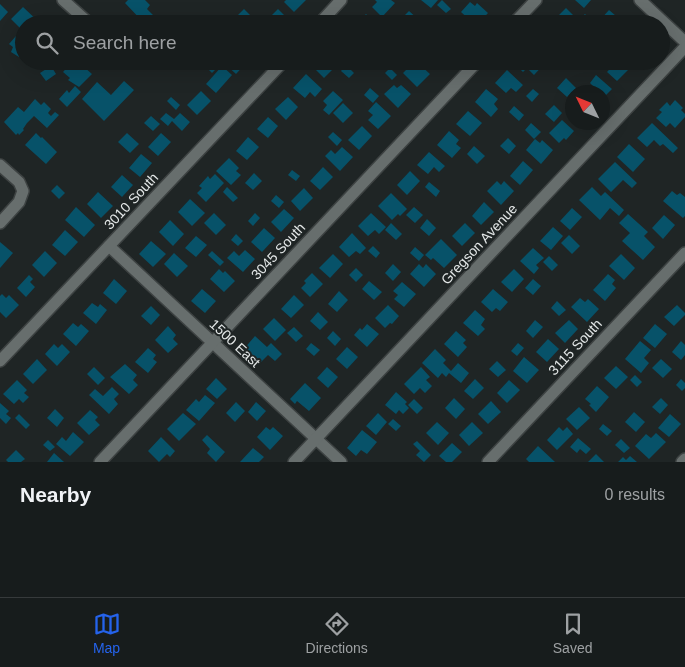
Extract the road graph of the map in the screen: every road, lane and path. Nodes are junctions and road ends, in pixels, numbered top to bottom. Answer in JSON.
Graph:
{"nodes":[{"id":1,"x":63,"y":0,"type":"edge"},
{"id":2,"x":342,"y":0,"type":"edge"},
{"id":3,"x":536,"y":0,"type":"edge"},
{"id":4,"x":640,"y":0,"type":"edge"},
{"id":5,"x":80,"y":15,"type":"edge"},
{"id":6,"x":328,"y":15,"type":"edge"},
{"id":7,"x":522,"y":15,"type":"edge"},
{"id":8,"x":656,"y":15,"type":"edge"},
{"id":9,"x":670,"y":28,"type":"edge"},
{"id":10,"x":685,"y":42,"type":"edge"},
{"id":11,"x":685,"y":47,"type":"edge"},
{"id":12,"x":670,"y":63,"type":"edge"},
{"id":13,"x":275,"y":70,"type":"edge"},
{"id":14,"x":469,"y":70,"type":"edge"},
{"id":15,"x":663,"y":70,"type":"edge"},
{"id":16,"x":0,"y":165,"type":"edge"},
{"id":17,"x":0,"y":223,"type":"edge"},
{"id":18,"x":109,"y":246,"type":"junction"},
{"id":19,"x":685,"y":253,"type":"edge"},
{"id":20,"x":212,"y":342,"type":"junction"},
{"id":21,"x":0,"y":361,"type":"edge"},
{"id":22,"x":316,"y":439,"type":"junction"},
{"id":23,"x":685,"y":459,"type":"edge"},
{"id":24,"x":100,"y":462,"type":"edge"},
{"id":25,"x":294,"y":462,"type":"edge"},
{"id":26,"x":341,"y":462,"type":"edge"},
{"id":27,"x":488,"y":462,"type":"edge"},
{"id":28,"x":682,"y":462,"type":"edge"}],
"edges":[{"from":1,"to":5,"type":"street"},
{"from":2,"to":6,"type":"street"},
{"from":3,"to":7,"type":"street"},
{"from":4,"to":8,"type":"street"},
{"from":9,"to":10,"type":"street"},
{"from":11,"to":12,"type":"street","name":"Gregson Avenue"},
{"from":13,"to":18,"type":"street","name":"3010 South"},
{"from":14,"to":20,"type":"street","name":"3045 South"},
{"from":15,"to":22,"type":"street","name":"Gregson Avenue"},
{"from":16,"to":17,"type":"street"},
{"from":18,"to":20,"type":"street","name":"1500 East"},
{"from":18,"to":21,"type":"street","name":"3010 South"},
{"from":19,"to":27,"type":"street","name":"3115 South"},
{"from":20,"to":22,"type":"street","name":"1500 East"},
{"from":20,"to":24,"type":"street","name":"3045 South"},
{"from":22,"to":25,"type":"street","name":"Gregson Avenue"},
{"from":22,"to":26,"type":"street","name":"1500 East"},
{"from":23,"to":28,"type":"street"}]}
